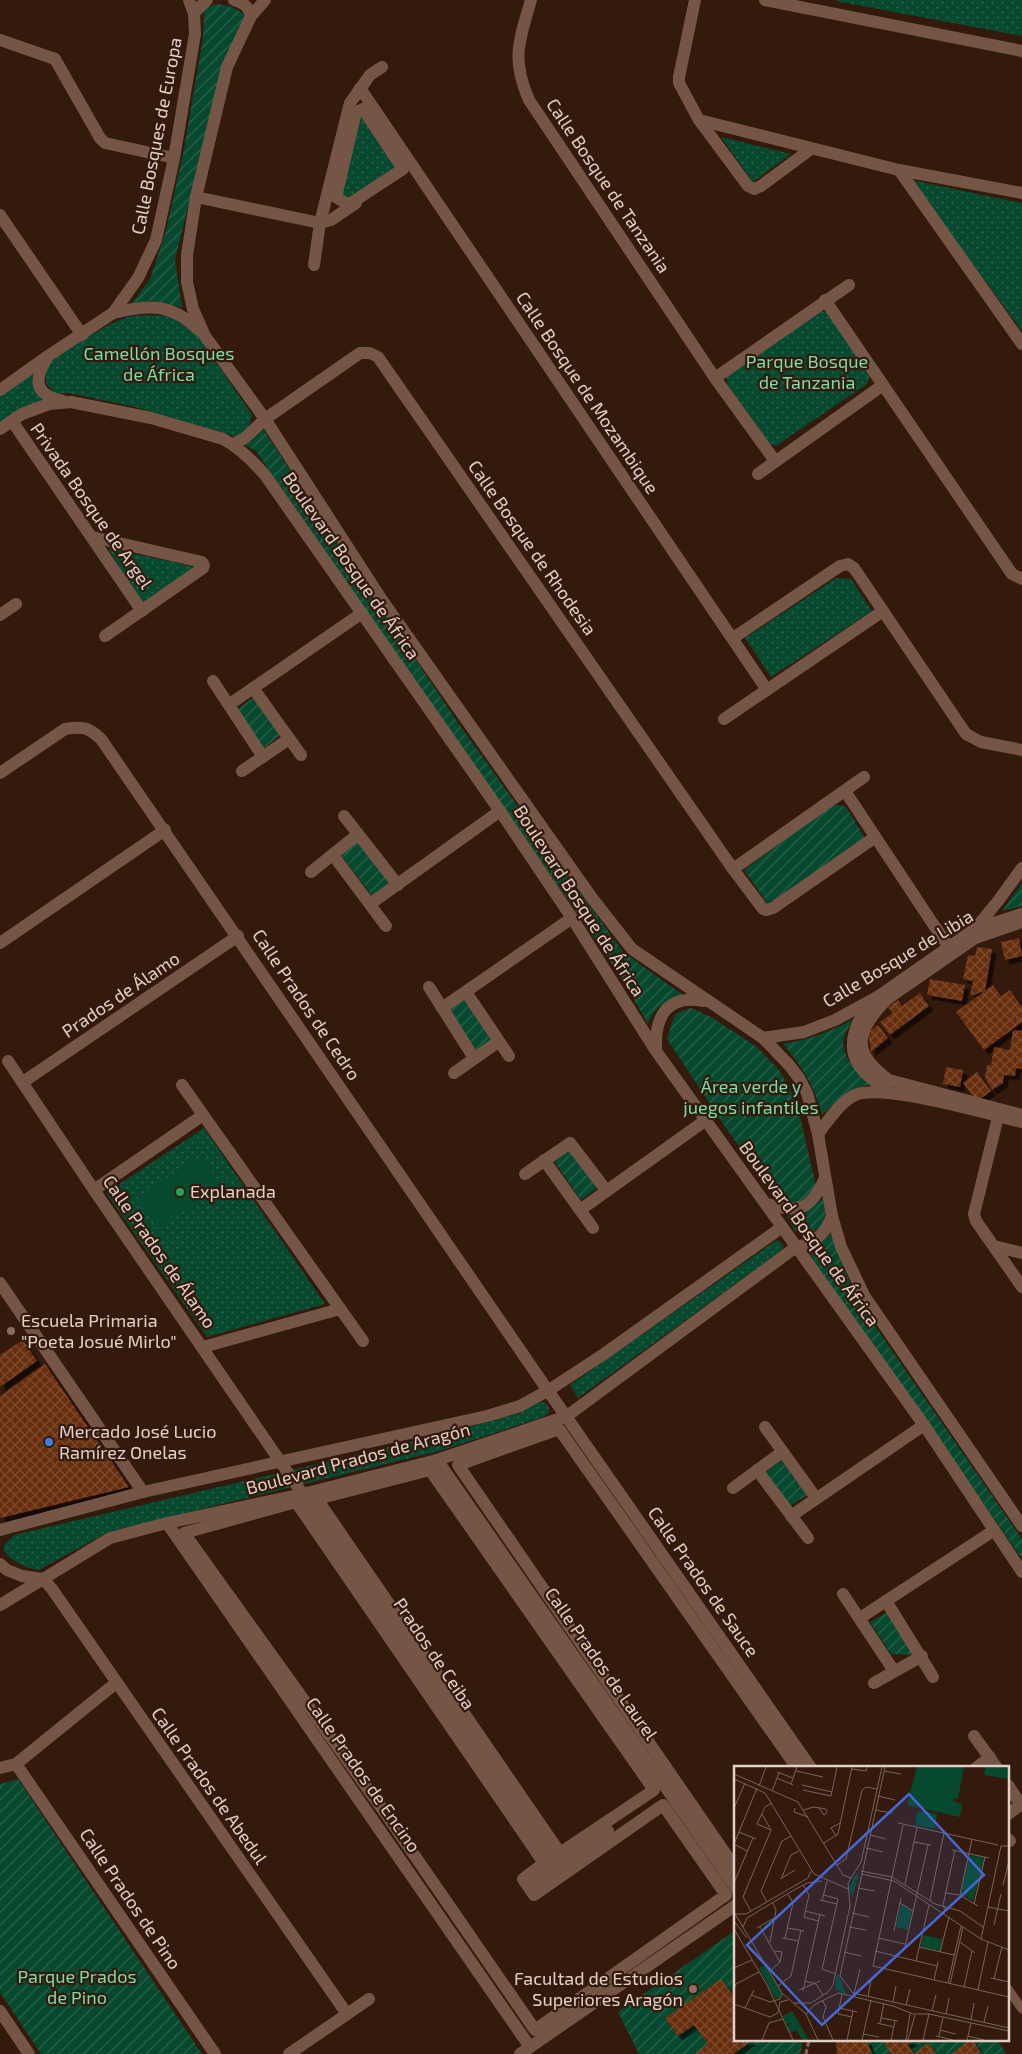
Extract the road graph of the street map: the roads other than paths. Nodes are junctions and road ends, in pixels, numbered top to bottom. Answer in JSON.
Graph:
{"nodes":[{"id":1,"x":189,"y":0,"type":"edge"},
{"id":2,"x":207,"y":0,"type":"edge"},
{"id":3,"x":234,"y":0,"type":"edge"},
{"id":4,"x":265,"y":0,"type":"edge"},
{"id":5,"x":531,"y":0,"type":"edge"},
{"id":6,"x":695,"y":0,"type":"edge"},
{"id":7,"x":765,"y":0,"type":"edge"},
{"id":8,"x":795,"y":0,"type":"edge"},
{"id":9,"x":811,"y":9,"type":"junction"},
{"id":10,"x":194,"y":13,"type":"junction"},
{"id":11,"x":251,"y":16,"type":"junction"},
{"id":12,"x":0,"y":40,"type":"edge"},
{"id":13,"x":1020,"y":50,"type":"edge"},
{"id":14,"x":382,"y":67,"type":"dead end"},
{"id":15,"x":360,"y":88,"type":"junction"},
{"id":16,"x":356,"y":112,"type":"joint"},
{"id":17,"x":699,"y":120,"type":"junction"},
{"id":18,"x":810,"y":149,"type":"junction"},
{"id":19,"x":174,"y":158,"type":"junction"},
{"id":20,"x":413,"y":166,"type":"junction"},
{"id":21,"x":898,"y":170,"type":"junction"},
{"id":22,"x":1022,"y":193,"type":"edge"},
{"id":23,"x":196,"y":197,"type":"junction"},
{"id":24,"x":0,"y":215,"type":"edge"},
{"id":25,"x":320,"y":223,"type":"junction"},
{"id":26,"x":4,"y":229,"type":"edge"},
{"id":27,"x":314,"y":265,"type":"dead end"},
{"id":28,"x":848,"y":285,"type":"dead end"},
{"id":29,"x":826,"y":300,"type":"junction"},
{"id":30,"x":114,"y":313,"type":"junction"},
{"id":31,"x":82,"y":336,"type":"junction"},
{"id":32,"x":205,"y":336,"type":"junction"},
{"id":33,"x":1022,"y":344,"type":"edge"},
{"id":34,"x":48,"y":356,"type":"junction"},
{"id":35,"x":716,"y":378,"type":"junction"},
{"id":36,"x":883,"y":385,"type":"junction"},
{"id":37,"x":0,"y":390,"type":"edge"},
{"id":38,"x":71,"y":402,"type":"junction"},
{"id":39,"x":265,"y":419,"type":"junction"},
{"id":40,"x":12,"y":421,"type":"junction"},
{"id":41,"x":0,"y":429,"type":"edge"},
{"id":42,"x":233,"y":444,"type":"junction"},
{"id":43,"x":776,"y":462,"type":"junction"},
{"id":44,"x":758,"y":474,"type":"dead end"},
{"id":45,"x":93,"y":537,"type":"junction"},
{"id":46,"x":1022,"y":579,"type":"edge"},
{"id":47,"x":16,"y":604,"type":"dead end"},
{"id":48,"x":142,"y":611,"type":"junction"},
{"id":49,"x":883,"y":611,"type":"junction"},
{"id":50,"x":362,"y":614,"type":"junction"},
{"id":51,"x":0,"y":615,"type":"edge"},
{"id":52,"x":105,"y":636,"type":"dead end"},
{"id":53,"x":733,"y":638,"type":"junction"},
{"id":54,"x":213,"y":681,"type":"dead end"},
{"id":55,"x":253,"y":688,"type":"junction"},
{"id":56,"x":768,"y":690,"type":"junction"},
{"id":57,"x":230,"y":704,"type":"junction"},
{"id":58,"x":724,"y":719,"type":"dead end"},
{"id":59,"x":289,"y":738,"type":"junction"},
{"id":60,"x":1022,"y":750,"type":"edge"},
{"id":61,"x":301,"y":755,"type":"dead end"},
{"id":62,"x":262,"y":757,"type":"junction"},
{"id":63,"x":242,"y":771,"type":"dead end"},
{"id":64,"x":0,"y":773,"type":"edge"},
{"id":65,"x":864,"y":777,"type":"dead end"},
{"id":66,"x":844,"y":791,"type":"junction"},
{"id":67,"x":500,"y":811,"type":"junction"},
{"id":68,"x":344,"y":816,"type":"dead end"},
{"id":69,"x":165,"y":830,"type":"junction"},
{"id":70,"x":358,"y":835,"type":"junction"},
{"id":71,"x":874,"y":838,"type":"junction"},
{"id":72,"x":333,"y":855,"type":"junction"},
{"id":73,"x":1022,"y":868,"type":"edge"},
{"id":74,"x":733,"y":869,"type":"junction"},
{"id":75,"x":311,"y":872,"type":"dead end"},
{"id":76,"x":398,"y":885,"type":"junction"},
{"id":77,"x":370,"y":904,"type":"junction"},
{"id":78,"x":1022,"y":914,"type":"edge"},
{"id":79,"x":572,"y":918,"type":"junction"},
{"id":80,"x":1022,"y":922,"type":"edge"},
{"id":81,"x":386,"y":926,"type":"dead end"},
{"id":82,"x":975,"y":928,"type":"junction"},
{"id":83,"x":238,"y":936,"type":"junction"},
{"id":84,"x":0,"y":943,"type":"edge"},
{"id":85,"x":949,"y":947,"type":"junction"},
{"id":86,"x":429,"y":987,"type":"dead end"},
{"id":87,"x":466,"y":992,"type":"junction"},
{"id":88,"x":878,"y":996,"type":"junction"},
{"id":89,"x":707,"y":1001,"type":"junction"},
{"id":90,"x":442,"y":1008,"type":"junction"},
{"id":91,"x":763,"y":1038,"type":"junction"},
{"id":92,"x":498,"y":1042,"type":"junction"},
{"id":93,"x":656,"y":1051,"type":"junction"},
{"id":94,"x":509,"y":1056,"type":"dead end"},
{"id":95,"x":474,"y":1058,"type":"junction"},
{"id":96,"x":8,"y":1061,"type":"dead end"},
{"id":97,"x":454,"y":1073,"type":"dead end"},
{"id":98,"x":23,"y":1082,"type":"junction"},
{"id":99,"x":182,"y":1085,"type":"dead end"},
{"id":100,"x":890,"y":1093,"type":"junction"},
{"id":101,"x":202,"y":1115,"type":"junction"},
{"id":102,"x":1022,"y":1115,"type":"edge"},
{"id":103,"x":998,"y":1116,"type":"junction"},
{"id":104,"x":706,"y":1120,"type":"junction"},
{"id":105,"x":1022,"y":1122,"type":"edge"},
{"id":106,"x":818,"y":1134,"type":"junction"},
{"id":107,"x":544,"y":1160,"type":"junction"},
{"id":108,"x":525,"y":1174,"type":"dead end"},
{"id":109,"x":825,"y":1178,"type":"junction"},
{"id":110,"x":94,"y":1190,"type":"junction"},
{"id":111,"x":606,"y":1190,"type":"junction"},
{"id":112,"x":767,"y":1204,"type":"junction"},
{"id":113,"x":580,"y":1210,"type":"junction"},
{"id":114,"x":832,"y":1216,"type":"junction"},
{"id":115,"x":782,"y":1227,"type":"junction"},
{"id":116,"x":593,"y":1228,"type":"dead end"},
{"id":117,"x":994,"y":1246,"type":"junction"},
{"id":118,"x":796,"y":1247,"type":"junction"},
{"id":119,"x":1022,"y":1253,"type":"edge"},
{"id":120,"x":0,"y":1282,"type":"edge"},
{"id":121,"x":1022,"y":1287,"type":"edge"},
{"id":122,"x":340,"y":1309,"type":"junction"},
{"id":123,"x":363,"y":1341,"type":"dead end"},
{"id":124,"x":202,"y":1346,"type":"junction"},
{"id":125,"x":549,"y":1390,"type":"junction"},
{"id":126,"x":567,"y":1416,"type":"junction"},
{"id":127,"x":924,"y":1425,"type":"junction"},
{"id":128,"x":765,"y":1427,"type":"dead end"},
{"id":129,"x":782,"y":1452,"type":"junction"},
{"id":130,"x":437,"y":1460,"type":"junction"},
{"id":131,"x":282,"y":1462,"type":"junction"},
{"id":132,"x":757,"y":1470,"type":"junction"},
{"id":133,"x":733,"y":1488,"type":"dead end"},
{"id":134,"x":143,"y":1492,"type":"junction"},
{"id":135,"x":303,"y":1494,"type":"junction"},
{"id":136,"x":816,"y":1498,"type":"junction"},
{"id":137,"x":791,"y":1516,"type":"junction"},
{"id":138,"x":167,"y":1523,"type":"junction"},
{"id":139,"x":1022,"y":1526,"type":"edge"},
{"id":140,"x":4,"y":1530,"type":"edge"},
{"id":141,"x":993,"y":1531,"type":"junction"},
{"id":142,"x":808,"y":1538,"type":"dead end"},
{"id":143,"x":0,"y":1564,"type":"edge"},
{"id":144,"x":1022,"y":1572,"type":"edge"},
{"id":145,"x":43,"y":1579,"type":"junction"},
{"id":146,"x":843,"y":1594,"type":"dead end"},
{"id":147,"x":886,"y":1601,"type":"junction"},
{"id":148,"x":0,"y":1605,"type":"edge"},
{"id":149,"x":860,"y":1618,"type":"junction"},
{"id":150,"x":922,"y":1656,"type":"junction"},
{"id":151,"x":894,"y":1671,"type":"junction"},
{"id":152,"x":933,"y":1677,"type":"dead end"},
{"id":153,"x":116,"y":1683,"type":"junction"},
{"id":154,"x":874,"y":1683,"type":"dead end"},
{"id":155,"x":974,"y":1736,"type":"dead end"},
{"id":156,"x":994,"y":1763,"type":"edge"},
{"id":157,"x":16,"y":1764,"type":"junction"},
{"id":158,"x":796,"y":1766,"type":"edge"},
{"id":159,"x":810,"y":1766,"type":"edge"},
{"id":160,"x":0,"y":1768,"type":"edge"},
{"id":161,"x":1010,"y":1788,"type":"edge"},
{"id":162,"x":654,"y":1790,"type":"joint"},
{"id":163,"x":667,"y":1790,"type":"junction"},
{"id":164,"x":1022,"y":1804,"type":"edge"},
{"id":165,"x":1010,"y":1813,"type":"edge"},
{"id":166,"x":557,"y":1866,"type":"junction"},
{"id":167,"x":734,"y":1866,"type":"edge"},
{"id":168,"x":534,"y":1882,"type":"dead end"},
{"id":169,"x":731,"y":1892,"type":"edge"},
{"id":170,"x":734,"y":1906,"type":"edge"},
{"id":171,"x":1010,"y":1992,"type":"edge"},
{"id":172,"x":370,"y":1999,"type":"dead end"},
{"id":173,"x":1022,"y":2009,"type":"edge"},
{"id":174,"x":0,"y":2011,"type":"edge"},
{"id":175,"x":347,"y":2014,"type":"junction"},
{"id":176,"x":525,"y":2051,"type":"edge"},
{"id":177,"x":29,"y":2054,"type":"edge"},
{"id":178,"x":215,"y":2054,"type":"edge"},
{"id":179,"x":289,"y":2054,"type":"edge"}],
"edges":[{"from":1,"to":10,"type":"street","name":"Calle Bosques de Europa"},
{"from":2,"to":10,"type":"street"},
{"from":3,"to":11,"type":"street"},
{"from":4,"to":11,"type":"street"},
{"from":5,"to":35,"type":"street","name":"Calle Bosque de Tanzania"},
{"from":6,"to":17,"type":"street"},
{"from":7,"to":9,"type":"street"},
{"from":8,"to":9,"type":"street"},
{"from":9,"to":13,"type":"street"},
{"from":10,"to":19,"type":"street","name":"Calle Bosques de Europa"},
{"from":11,"to":23,"type":"street"},
{"from":12,"to":19,"type":"street"},
{"from":14,"to":15,"type":"street"},
{"from":15,"to":20,"type":"street","name":"Calle Bosque de Mozambique"},
{"from":15,"to":25,"type":"street"},
{"from":16,"to":16,"type":"street"},
{"from":17,"to":18,"type":"street"},
{"from":17,"to":18,"type":"street"},
{"from":18,"to":21,"type":"street"},
{"from":19,"to":30,"type":"street","name":"Calle Bosques de Europa"},
{"from":20,"to":25,"type":"street"},
{"from":20,"to":53,"type":"street","name":"Calle Bosque de Mozambique"},
{"from":21,"to":22,"type":"street"},
{"from":21,"to":33,"type":"street"},
{"from":23,"to":25,"type":"street"},
{"from":23,"to":32,"type":"street"},
{"from":24,"to":26,"type":"street"},
{"from":25,"to":27,"type":"street"},
{"from":26,"to":31,"type":"street"},
{"from":28,"to":29,"type":"street"},
{"from":29,"to":35,"type":"street"},
{"from":29,"to":36,"type":"street"},
{"from":30,"to":31,"type":"street","name":"Calle Bosques de Europa"},
{"from":30,"to":32,"type":"street"},
{"from":31,"to":34,"type":"street","name":"Calle Bosques de Europa"},
{"from":32,"to":39,"type":"street"},
{"from":34,"to":37,"type":"street","name":"Calle Bosques de Europa"},
{"from":34,"to":38,"type":"street"},
{"from":35,"to":43,"type":"street","name":"Calle Bosque de Tanzania"},
{"from":36,"to":43,"type":"street"},
{"from":36,"to":46,"type":"street"},
{"from":38,"to":40,"type":"street","name":"Boulevard Bosque de África"},
{"from":38,"to":42,"type":"street","name":"Boulevard Bosque de África"},
{"from":39,"to":42,"type":"street","name":"Calle Bosque de Rhodesia"},
{"from":39,"to":74,"type":"street","name":"Calle Bosque de Rhodesia"},
{"from":39,"to":89,"type":"street","name":"Boulevard Bosque de África"},
{"from":40,"to":41,"type":"street"},
{"from":40,"to":45,"type":"street","name":"Privada Bosque de Argel"},
{"from":42,"to":50,"type":"street","name":"Boulevard Bosque de África"},
{"from":43,"to":44,"type":"street"},
{"from":45,"to":48,"type":"street","name":"Privada Bosque de Argel"},
{"from":45,"to":48,"type":"street"},
{"from":47,"to":51,"type":"street"},
{"from":48,"to":52,"type":"street"},
{"from":49,"to":53,"type":"street"},
{"from":49,"to":56,"type":"street"},
{"from":49,"to":60,"type":"street"},
{"from":50,"to":55,"type":"street"},
{"from":50,"to":67,"type":"street","name":"Boulevard Bosque de África"},
{"from":53,"to":56,"type":"street","name":"Calle Bosque de Mozambique"},
{"from":54,"to":57,"type":"street"},
{"from":55,"to":57,"type":"street"},
{"from":55,"to":59,"type":"street"},
{"from":56,"to":58,"type":"street"},
{"from":57,"to":62,"type":"street"},
{"from":59,"to":61,"type":"street"},
{"from":59,"to":62,"type":"street"},
{"from":62,"to":63,"type":"street"},
{"from":64,"to":69,"type":"street","name":"Calle Prados de Cedro"},
{"from":65,"to":66,"type":"street"},
{"from":66,"to":71,"type":"street"},
{"from":66,"to":74,"type":"street"},
{"from":67,"to":76,"type":"street"},
{"from":67,"to":79,"type":"street","name":"Boulevard Bosque de África"},
{"from":68,"to":70,"type":"street"},
{"from":69,"to":83,"type":"street","name":"Calle Prados de Cedro"},
{"from":69,"to":84,"type":"street"},
{"from":70,"to":72,"type":"street"},
{"from":70,"to":76,"type":"street"},
{"from":71,"to":74,"type":"street","name":"Calle Bosque de Rhodesia"},
{"from":71,"to":85,"type":"street"},
{"from":72,"to":75,"type":"street"},
{"from":72,"to":77,"type":"street"},
{"from":73,"to":82,"type":"street"},
{"from":76,"to":77,"type":"street"},
{"from":77,"to":81,"type":"street"},
{"from":78,"to":82,"type":"street","name":"Calle Bosque de Libia"},
{"from":79,"to":87,"type":"street"},
{"from":79,"to":93,"type":"street","name":"Boulevard Bosque de África"},
{"from":80,"to":102,"type":"street"},
{"from":82,"to":85,"type":"street","name":"Calle Bosque de Libia"},
{"from":83,"to":98,"type":"street","name":"Prados de Álamo"},
{"from":83,"to":125,"type":"street","name":"Calle Prados de Cedro"},
{"from":85,"to":88,"type":"street","name":"Calle Bosque de Libia"},
{"from":86,"to":90,"type":"street"},
{"from":87,"to":90,"type":"street"},
{"from":87,"to":92,"type":"street"},
{"from":88,"to":91,"type":"street","name":"Calle Bosque de Libia"},
{"from":88,"to":100,"type":"street"},
{"from":89,"to":91,"type":"street","name":"Boulevard Bosque de África"},
{"from":89,"to":93,"type":"street"},
{"from":90,"to":95,"type":"street"},
{"from":91,"to":106,"type":"street","name":"Boulevard Bosque de África"},
{"from":92,"to":94,"type":"street"},
{"from":92,"to":95,"type":"street"},
{"from":93,"to":104,"type":"street","name":"Boulevard Bosque de África"},
{"from":95,"to":97,"type":"street"},
{"from":96,"to":98,"type":"street","name":"Calle Prados de Álamo"},
{"from":98,"to":110,"type":"street","name":"Calle Prados de Álamo"},
{"from":99,"to":101,"type":"street"},
{"from":100,"to":103,"type":"street"},
{"from":100,"to":106,"type":"street"},
{"from":101,"to":110,"type":"street"},
{"from":101,"to":122,"type":"street"},
{"from":103,"to":105,"type":"street"},
{"from":103,"to":117,"type":"street"},
{"from":104,"to":111,"type":"street"},
{"from":104,"to":112,"type":"street","name":"Boulevard Bosque de África"},
{"from":106,"to":109,"type":"street","name":"Boulevard Bosque de África"},
{"from":107,"to":108,"type":"street"},
{"from":107,"to":111,"type":"street"},
{"from":107,"to":113,"type":"street"},
{"from":109,"to":112,"type":"street"},
{"from":109,"to":114,"type":"street","name":"Boulevard Bosque de África"},
{"from":110,"to":124,"type":"street","name":"Calle Prados de Álamo"},
{"from":111,"to":113,"type":"street"},
{"from":112,"to":115,"type":"street","name":"Boulevard Bosque de África"},
{"from":113,"to":116,"type":"street"},
{"from":114,"to":118,"type":"street","name":"Boulevard Prados de Aragón"},
{"from":114,"to":139,"type":"street","name":"Boulevard Bosque de África"},
{"from":115,"to":118,"type":"street","name":"Boulevard Bosque de África"},
{"from":115,"to":125,"type":"street","name":"Boulevard Prados de Aragón"},
{"from":117,"to":119,"type":"street"},
{"from":117,"to":121,"type":"street"},
{"from":118,"to":126,"type":"street","name":"Boulevard Prados de Aragón"},
{"from":118,"to":127,"type":"street","name":"Boulevard Bosque de África"},
{"from":120,"to":134,"type":"street"},
{"from":122,"to":123,"type":"street"},
{"from":122,"to":124,"type":"street"},
{"from":124,"to":131,"type":"street","name":"Calle Prados de Álamo"},
{"from":125,"to":126,"type":"street","name":"Calle Prados de Cedro"},
{"from":125,"to":131,"type":"street","name":"Boulevard Prados de Aragón"},
{"from":126,"to":130,"type":"street","name":"Boulevard Prados de Aragón"},
{"from":126,"to":159,"type":"street","name":"Calle Prados de Sauce"},
{"from":127,"to":136,"type":"street"},
{"from":127,"to":141,"type":"street","name":"Boulevard Bosque de África"},
{"from":128,"to":129,"type":"street"},
{"from":129,"to":132,"type":"street"},
{"from":129,"to":136,"type":"street"},
{"from":130,"to":135,"type":"street","name":"Boulevard Prados de Aragón"},
{"from":130,"to":163,"type":"street","name":"Calle Prados de Laurel"},
{"from":131,"to":134,"type":"street","name":"Boulevard Prados de Aragón"},
{"from":131,"to":135,"type":"street","name":"Prados de Ceiba"},
{"from":132,"to":133,"type":"street"},
{"from":132,"to":137,"type":"street"},
{"from":134,"to":140,"type":"street","name":"Boulevard Prados de Aragón"},
{"from":135,"to":138,"type":"street","name":"Boulevard Prados de Aragón"},
{"from":135,"to":166,"type":"street","name":"Prados de Ceiba"},
{"from":136,"to":137,"type":"street"},
{"from":137,"to":142,"type":"street"},
{"from":138,"to":145,"type":"street","name":"Boulevard Prados de Aragón"},
{"from":138,"to":176,"type":"street","name":"Calle Prados de Encino"},
{"from":141,"to":144,"type":"street","name":"Boulevard Bosque de África"},
{"from":141,"to":147,"type":"street"},
{"from":143,"to":145,"type":"street"},
{"from":145,"to":148,"type":"street","name":"Boulevard Prados de Aragón"},
{"from":145,"to":153,"type":"street","name":"Calle Prados de Abedul"},
{"from":146,"to":149,"type":"street"},
{"from":147,"to":149,"type":"street"},
{"from":147,"to":150,"type":"street"},
{"from":149,"to":151,"type":"street"},
{"from":150,"to":151,"type":"street"},
{"from":150,"to":152,"type":"street"},
{"from":151,"to":154,"type":"street"},
{"from":153,"to":157,"type":"street"},
{"from":153,"to":175,"type":"street","name":"Calle Prados de Abedul"},
{"from":155,"to":156,"type":"street"},
{"from":157,"to":160,"type":"street"},
{"from":157,"to":178,"type":"street","name":"Calle Prados de Pino"},
{"from":158,"to":167,"type":"street"},
{"from":161,"to":164,"type":"street"},
{"from":162,"to":162,"type":"street"},
{"from":163,"to":166,"type":"street"},
{"from":163,"to":169,"type":"street","name":"Calle Prados de Laurel"},
{"from":164,"to":165,"type":"street"},
{"from":166,"to":168,"type":"street"},
{"from":169,"to":169,"type":"street"},
{"from":170,"to":176,"type":"street"},
{"from":171,"to":173,"type":"lane"},
{"from":172,"to":175,"type":"street"},
{"from":174,"to":177,"type":"street"},
{"from":175,"to":179,"type":"street"}]}
